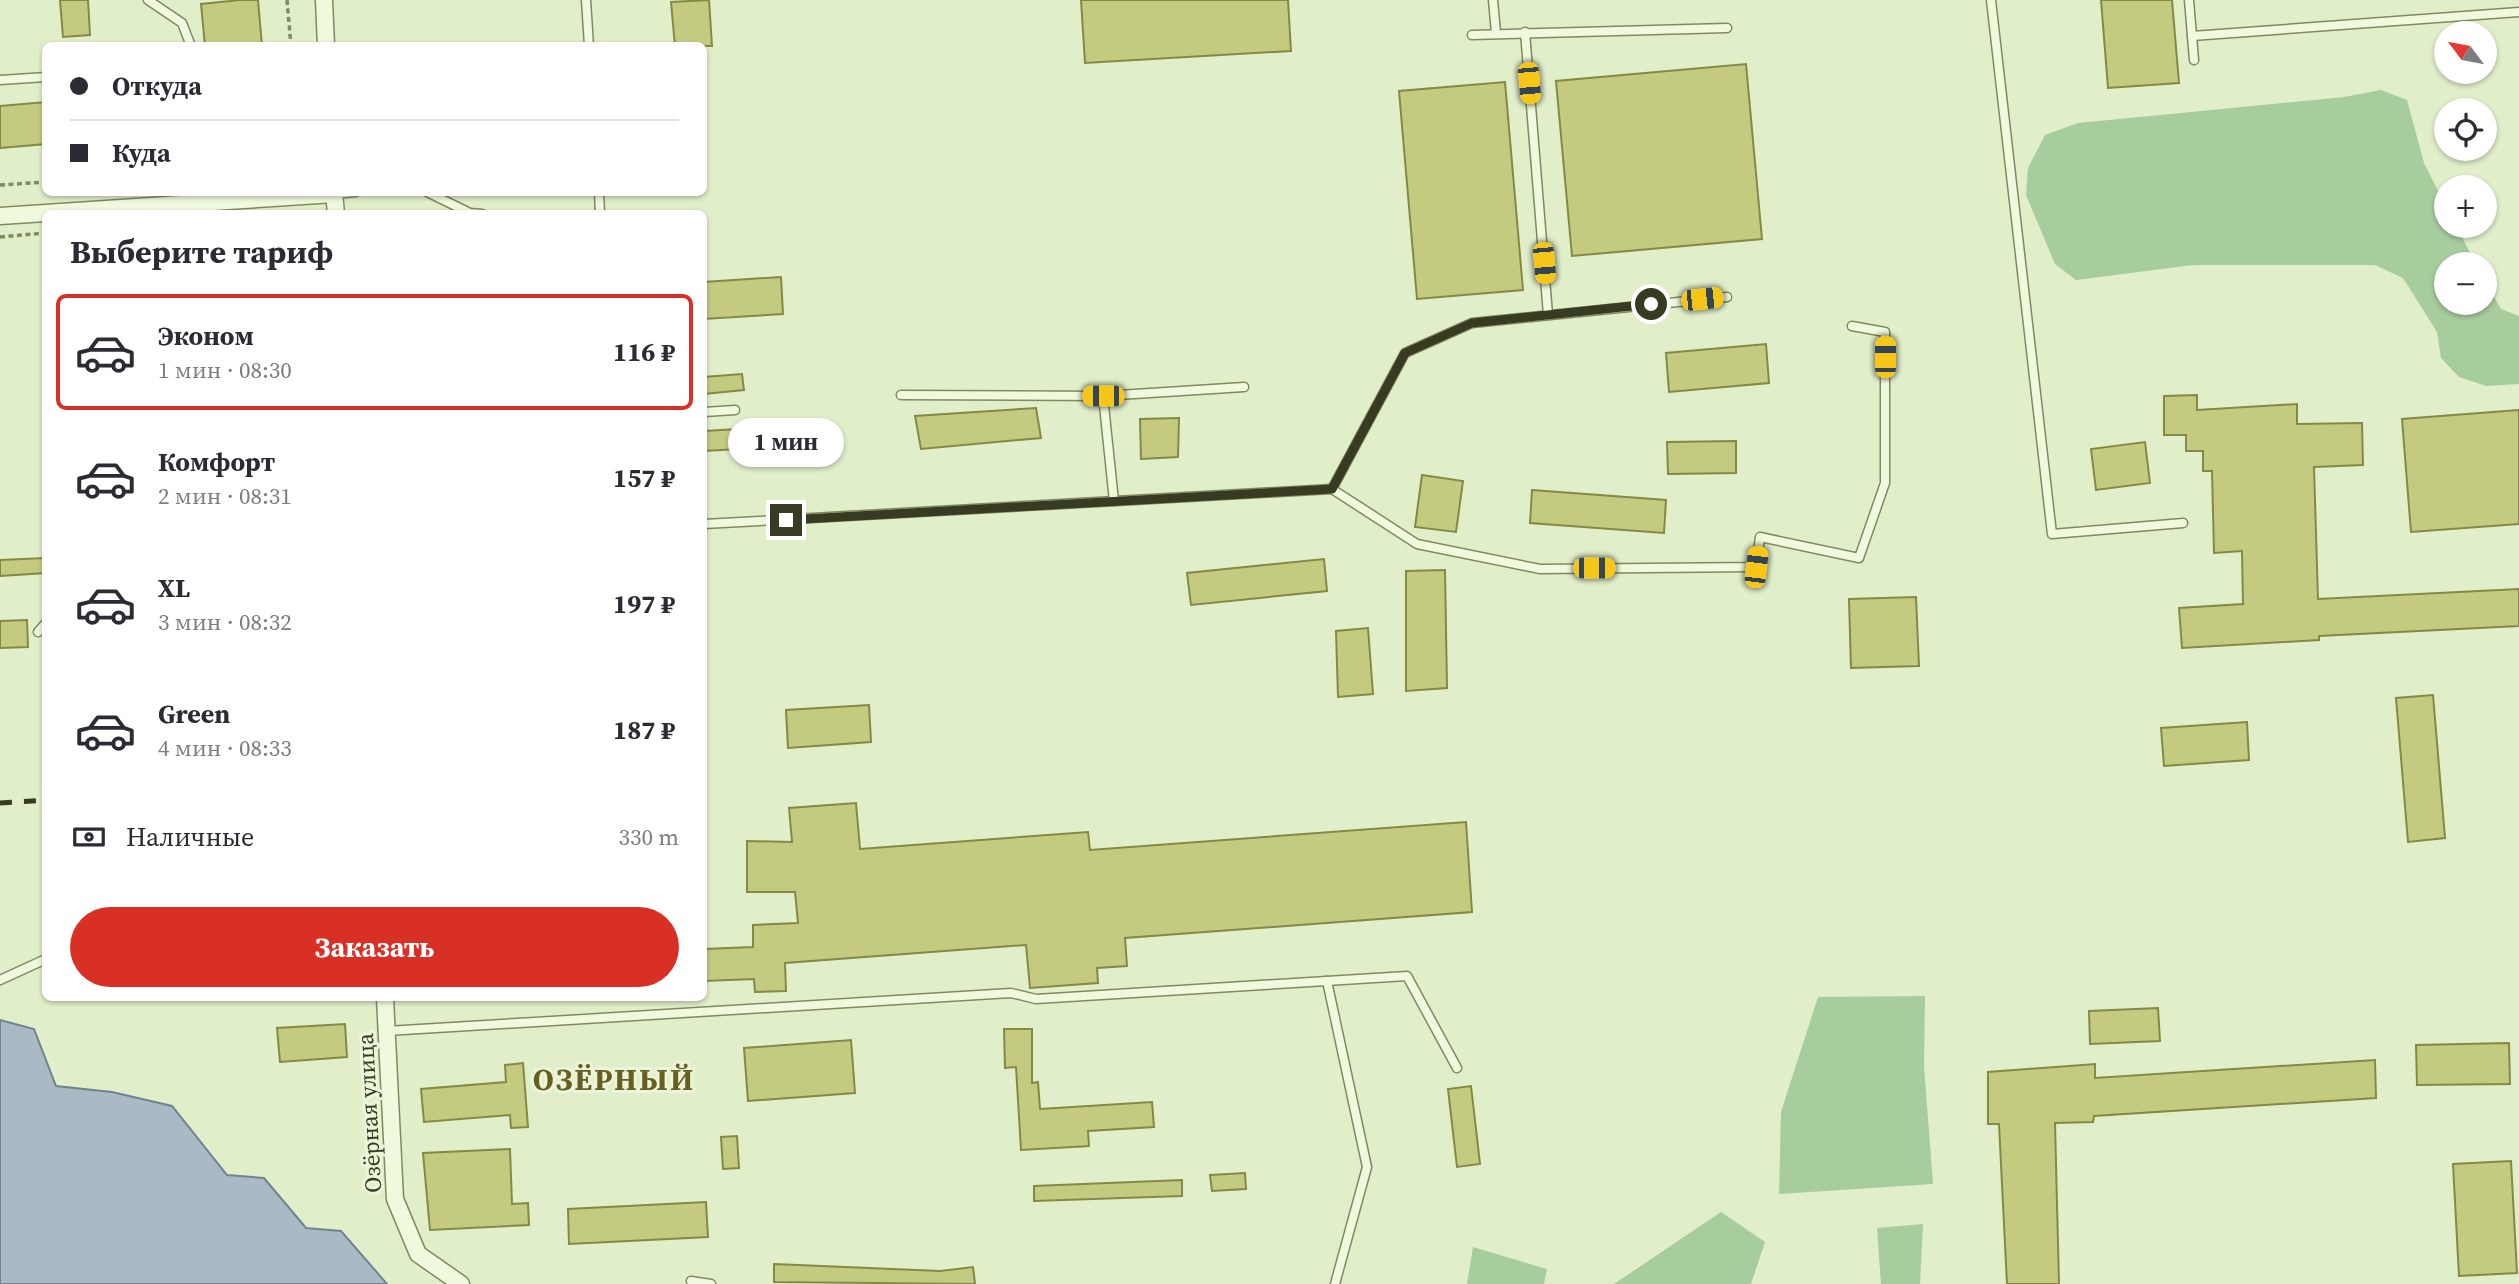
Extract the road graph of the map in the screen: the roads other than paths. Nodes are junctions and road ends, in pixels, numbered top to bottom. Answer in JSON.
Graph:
{"nodes":[{"id":1,"x":148,"y":0,"type":"edge"},
{"id":2,"x":324,"y":0,"type":"edge"},
{"id":3,"x":586,"y":0,"type":"edge"},
{"id":4,"x":1493,"y":0,"type":"edge"},
{"id":5,"x":1991,"y":0,"type":"edge"},
{"id":6,"x":2189,"y":0,"type":"edge"},
{"id":7,"x":2519,"y":12,"type":"edge"},
{"id":8,"x":1727,"y":27,"type":"dead end"},
{"id":9,"x":1525,"y":32,"type":"junction"},
{"id":10,"x":1496,"y":33,"type":"junction"},
{"id":11,"x":1472,"y":35,"type":"dead end"},
{"id":12,"x":2192,"y":36,"type":"junction"},
{"id":13,"x":189,"y":42,"type":"edge"},
{"id":14,"x":326,"y":42,"type":"edge"},
{"id":15,"x":589,"y":42,"type":"edge"},
{"id":16,"x":2194,"y":60,"type":"dead end"},
{"id":17,"x":42,"y":77,"type":"edge"},
{"id":18,"x":0,"y":80,"type":"edge"},
{"id":19,"x":310,"y":196,"type":"edge"},
{"id":20,"x":436,"y":196,"type":"edge"},
{"id":21,"x":117,"y":210,"type":"edge"},
{"id":22,"x":466,"y":210,"type":"edge"},
{"id":23,"x":42,"y":214,"type":"edge"},
{"id":24,"x":0,"y":216,"type":"edge"},
{"id":25,"x":1727,"y":297,"type":"dead end"},
{"id":26,"x":1548,"y":315,"type":"junction"},
{"id":27,"x":1852,"y":326,"type":"dead end"},
{"id":28,"x":1244,"y":387,"type":"dead end"},
{"id":29,"x":901,"y":395,"type":"dead end"},
{"id":30,"x":1103,"y":396,"type":"junction"},
{"id":31,"x":735,"y":410,"type":"dead end"},
{"id":32,"x":707,"y":412,"type":"edge"},
{"id":33,"x":1332,"y":489,"type":"junction"},
{"id":34,"x":1114,"y":501,"type":"junction"},
{"id":35,"x":2183,"y":523,"type":"dead end"},
{"id":36,"x":707,"y":524,"type":"edge"},
{"id":37,"x":42,"y":627,"type":"edge"},
{"id":38,"x":38,"y":632,"type":"dead end"},
{"id":39,"x":42,"y":961,"type":"edge"},
{"id":40,"x":0,"y":980,"type":"edge"},
{"id":41,"x":1327,"y":981,"type":"junction"},
{"id":42,"x":385,"y":1001,"type":"edge"},
{"id":43,"x":387,"y":1031,"type":"junction"},
{"id":44,"x":1457,"y":1068,"type":"dead end"},
{"id":45,"x":691,"y":1281,"type":"dead end"},
{"id":46,"x":461,"y":1284,"type":"edge"},
{"id":47,"x":710,"y":1284,"type":"edge"},
{"id":48,"x":1335,"y":1284,"type":"edge"}],
"edges":[{"from":1,"to":13,"type":"lane"},
{"from":2,"to":14,"type":"street"},
{"from":3,"to":15,"type":"lane"},
{"from":4,"to":10,"type":"lane"},
{"from":5,"to":35,"type":"lane"},
{"from":6,"to":12,"type":"lane"},
{"from":7,"to":12,"type":"lane"},
{"from":8,"to":9,"type":"lane"},
{"from":9,"to":10,"type":"lane"},
{"from":9,"to":26,"type":"lane"},
{"from":10,"to":11,"type":"lane"},
{"from":12,"to":16,"type":"lane"},
{"from":17,"to":18,"type":"lane"},
{"from":19,"to":21,"type":"street"},
{"from":20,"to":22,"type":"lane"},
{"from":23,"to":24,"type":"street"},
{"from":25,"to":26,"type":"lane"},
{"from":26,"to":33,"type":"lane"},
{"from":27,"to":33,"type":"lane"},
{"from":28,"to":30,"type":"lane"},
{"from":29,"to":30,"type":"lane"},
{"from":30,"to":34,"type":"lane"},
{"from":31,"to":32,"type":"lane"},
{"from":33,"to":34,"type":"lane"},
{"from":34,"to":36,"type":"lane"},
{"from":37,"to":38,"type":"lane"},
{"from":39,"to":40,"type":"lane"},
{"from":41,"to":43,"type":"lane"},
{"from":41,"to":44,"type":"lane"},
{"from":41,"to":48,"type":"lane"},
{"from":42,"to":43,"type":"street","name":"Озёрная улица"},
{"from":43,"to":46,"type":"street","name":"Озёрная улица"},
{"from":45,"to":47,"type":"lane"}]}
